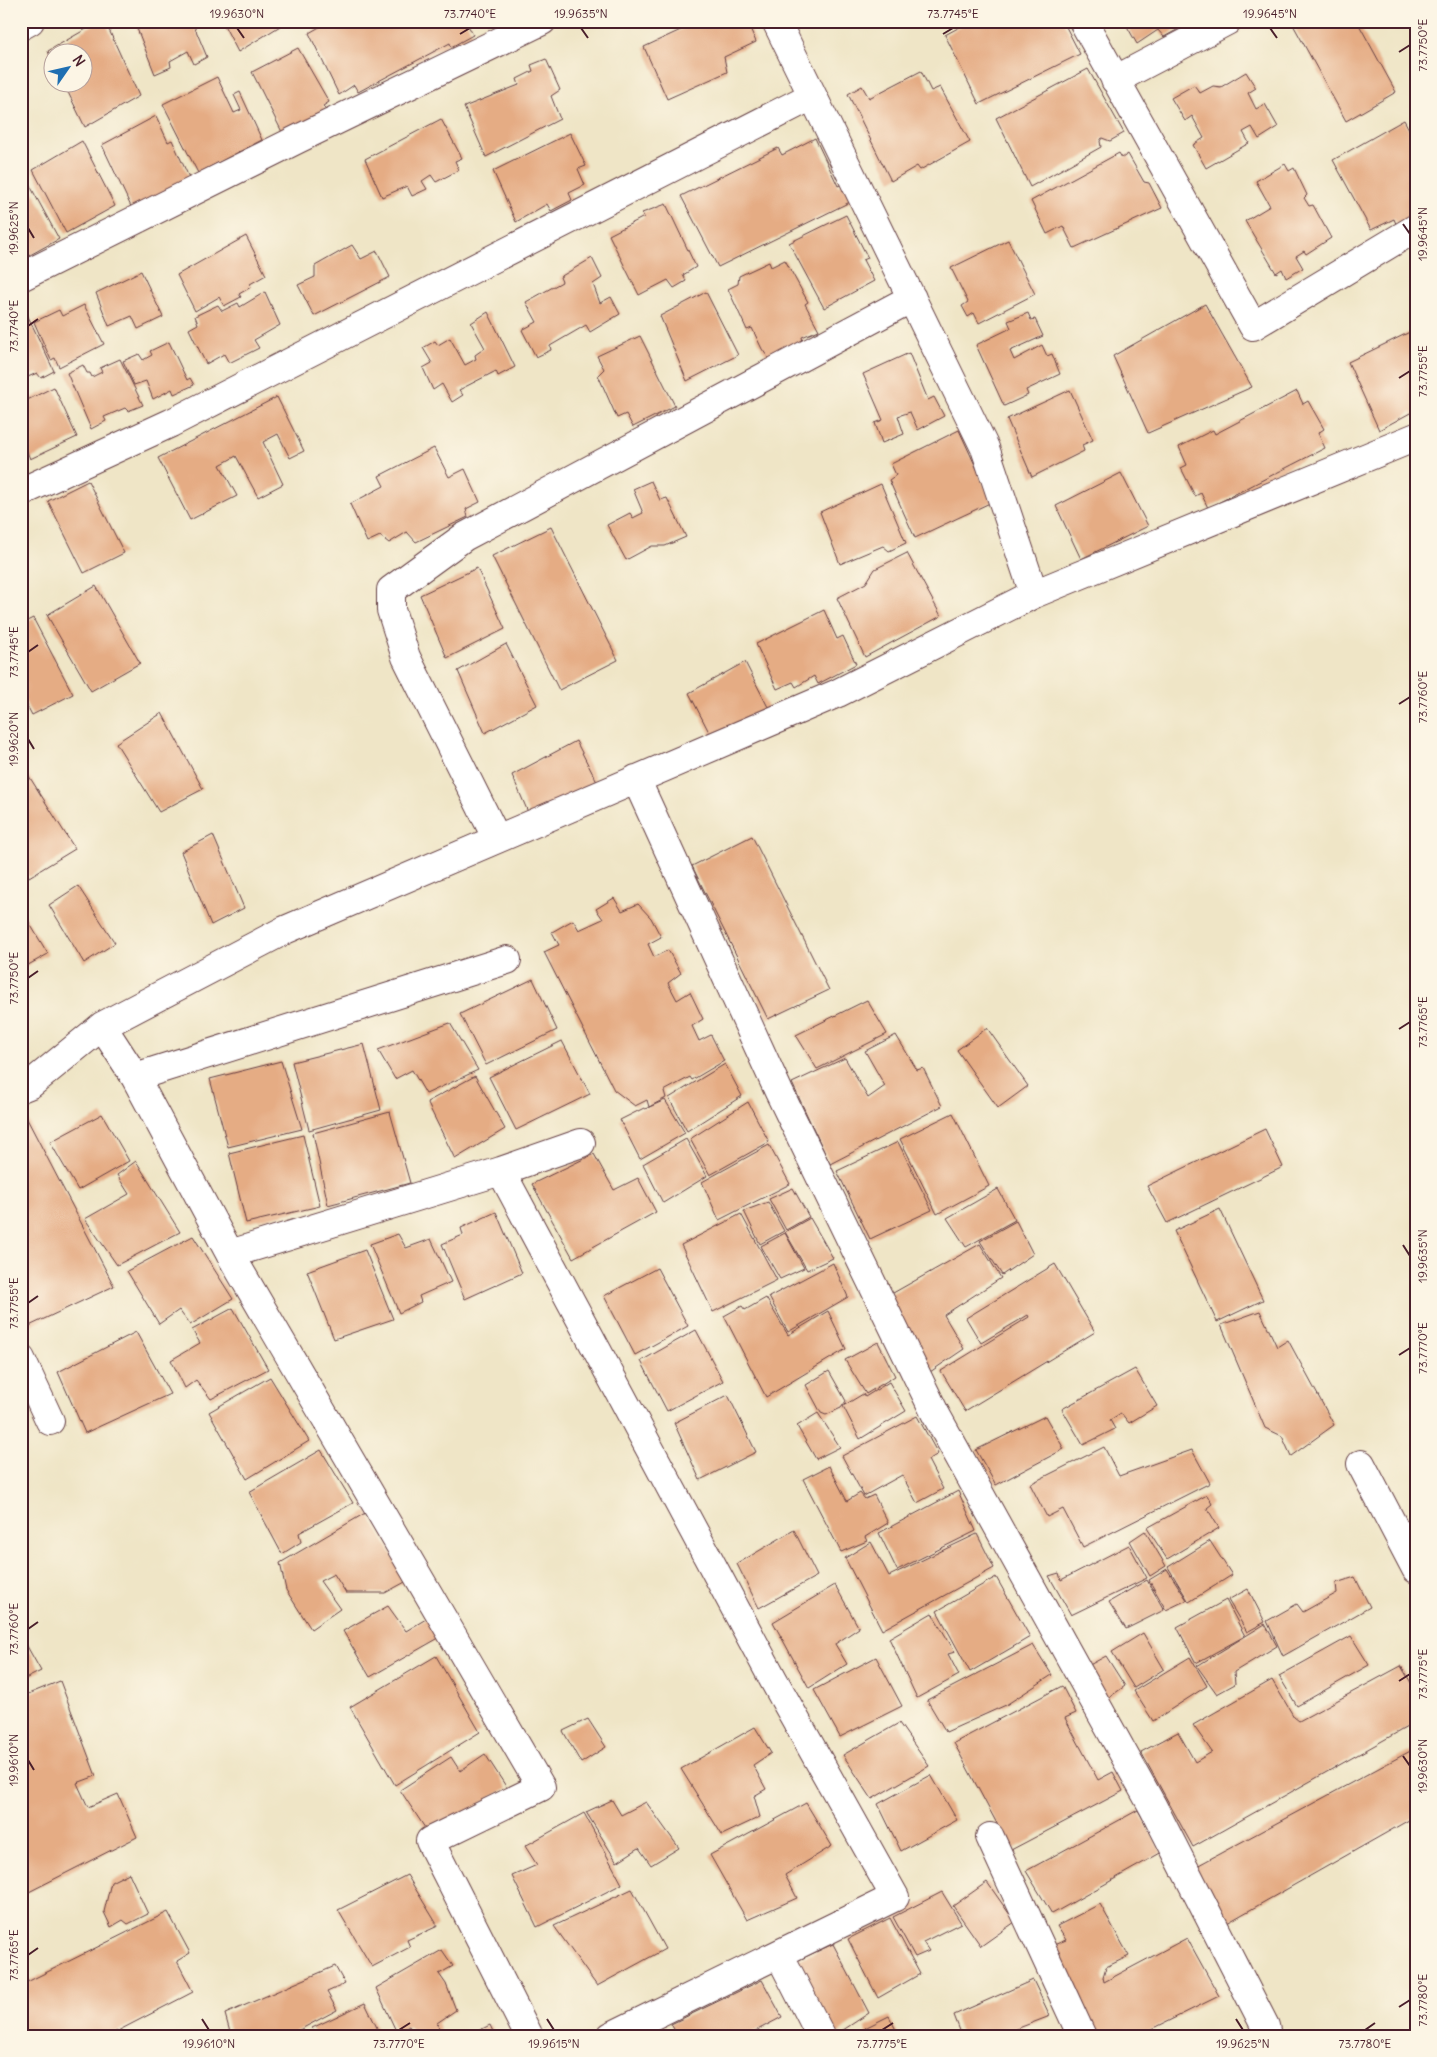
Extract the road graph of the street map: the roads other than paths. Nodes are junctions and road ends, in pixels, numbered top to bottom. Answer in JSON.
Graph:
{"nodes":[{"id":1,"x":30,"y":21,"type":"edge"},
{"id":2,"x":542,"y":21,"type":"edge"},
{"id":3,"x":776,"y":21,"type":"edge"},
{"id":4,"x":1083,"y":21,"type":"edge"},
{"id":5,"x":1227,"y":21,"type":"edge"},
{"id":6,"x":21,"y":26,"type":"edge"},
{"id":7,"x":1115,"y":80,"type":"junction"},
{"id":8,"x":812,"y":96,"type":"junction"},
{"id":9,"x":1416,"y":228,"type":"edge"},
{"id":10,"x":21,"y":277,"type":"edge"},
{"id":11,"x":912,"y":298,"type":"junction"},
{"id":12,"x":1416,"y":437,"type":"edge"},
{"id":13,"x":21,"y":492,"type":"edge"},
{"id":14,"x":1034,"y":594,"type":"junction"},
{"id":15,"x":636,"y":779,"type":"junction"},
{"id":16,"x":497,"y":838,"type":"junction"},
{"id":17,"x":507,"y":960,"type":"dead end"},
{"id":18,"x":102,"y":1026,"type":"junction"},
{"id":19,"x":135,"y":1077,"type":"junction"},
{"id":20,"x":21,"y":1088,"type":"edge"},
{"id":21,"x":582,"y":1143,"type":"dead end"},
{"id":22,"x":501,"y":1171,"type":"junction"},
{"id":23,"x":230,"y":1254,"type":"junction"},
{"id":24,"x":21,"y":1359,"type":"edge"},
{"id":25,"x":50,"y":1421,"type":"dead end"},
{"id":26,"x":1361,"y":1464,"type":"dead end"},
{"id":27,"x":1416,"y":1569,"type":"edge"},
{"id":28,"x":990,"y":1837,"type":"dead end"},
{"id":29,"x":779,"y":1954,"type":"junction"},
{"id":30,"x":529,"y":2036,"type":"edge"},
{"id":31,"x":611,"y":2036,"type":"edge"},
{"id":32,"x":821,"y":2036,"type":"edge"},
{"id":33,"x":1082,"y":2036,"type":"edge"},
{"id":34,"x":1267,"y":2036,"type":"edge"}],
"edges":[{"from":1,"to":6,"type":"street"},
{"from":2,"to":10,"type":"street"},
{"from":3,"to":8,"type":"street"},
{"from":4,"to":7,"type":"street"},
{"from":5,"to":7,"type":"street"},
{"from":7,"to":9,"type":"street"},
{"from":8,"to":11,"type":"street"},
{"from":8,"to":13,"type":"street"},
{"from":11,"to":14,"type":"street"},
{"from":11,"to":16,"type":"street"},
{"from":12,"to":14,"type":"street"},
{"from":14,"to":15,"type":"street"},
{"from":15,"to":16,"type":"street"},
{"from":15,"to":34,"type":"street"},
{"from":16,"to":18,"type":"street"},
{"from":17,"to":19,"type":"street"},
{"from":18,"to":19,"type":"street"},
{"from":18,"to":20,"type":"street"},
{"from":19,"to":23,"type":"street"},
{"from":21,"to":22,"type":"street"},
{"from":22,"to":23,"type":"street"},
{"from":22,"to":29,"type":"street"},
{"from":23,"to":30,"type":"street"},
{"from":24,"to":25,"type":"street"},
{"from":26,"to":27,"type":"street"},
{"from":28,"to":33,"type":"street"},
{"from":29,"to":31,"type":"street"},
{"from":29,"to":32,"type":"street"}]}
